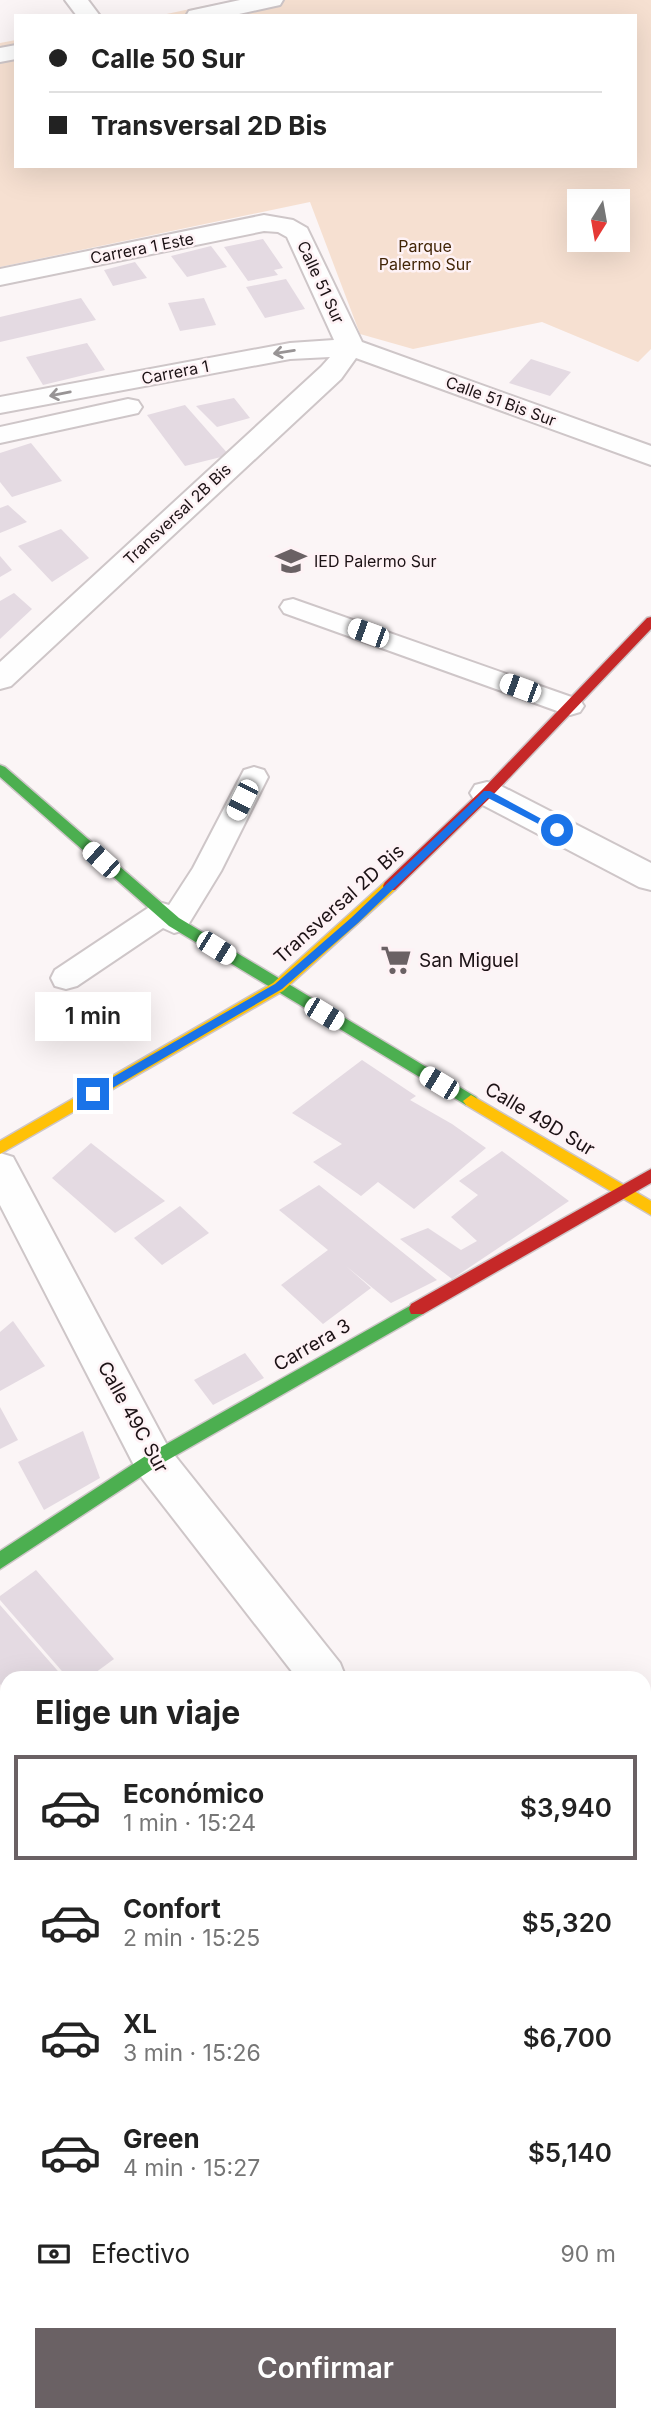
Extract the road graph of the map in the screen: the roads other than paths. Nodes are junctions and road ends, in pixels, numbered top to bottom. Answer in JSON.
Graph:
{"nodes":[{"id":1,"x":76,"y":0,"type":"edge"},
{"id":2,"x":272,"y":0,"type":"edge"},
{"id":3,"x":87,"y":14,"type":"edge"},
{"id":4,"x":206,"y":14,"type":"edge"},
{"id":5,"x":284,"y":225,"type":"joint"},
{"id":6,"x":0,"y":277,"type":"edge"},
{"id":7,"x":351,"y":347,"type":"junction"},
{"id":8,"x":331,"y":373,"type":"junction"},
{"id":9,"x":0,"y":405,"type":"edge"},
{"id":10,"x":0,"y":435,"type":"edge"},
{"id":11,"x":651,"y":456,"type":"edge"},
{"id":12,"x":293,"y":607,"type":"dead end"},
{"id":13,"x":651,"y":621,"type":"edge"},
{"id":14,"x":0,"y":679,"type":"edge"},
{"id":15,"x":570,"y":706,"type":"junction"},
{"id":16,"x":0,"y":770,"type":"edge"},
{"id":17,"x":254,"y":777,"type":"dead end"},
{"id":18,"x":487,"y":793,"type":"junction"},
{"id":19,"x":651,"y":878,"type":"edge"},
{"id":20,"x":168,"y":918,"type":"junction"},
{"id":21,"x":66,"y":978,"type":"dead end"},
{"id":22,"x":278,"y":986,"type":"junction"},
{"id":23,"x":0,"y":1148,"type":"edge"},
{"id":24,"x":0,"y":1168,"type":"edge"},
{"id":25,"x":651,"y":1175,"type":"edge"},
{"id":26,"x":622,"y":1192,"type":"junction"},
{"id":27,"x":651,"y":1209,"type":"edge"},
{"id":28,"x":153,"y":1460,"type":"junction"},
{"id":29,"x":0,"y":1561,"type":"edge"},
{"id":30,"x":319,"y":1671,"type":"edge"}],
"edges":[{"from":1,"to":3,"type":"street"},
{"from":2,"to":4,"type":"street"},
{"from":5,"to":6,"type":"street","name":"Carrera 1 Este"},
{"from":5,"to":7,"type":"street","name":"Calle 51 Sur"},
{"from":7,"to":8,"type":"street","name":"Transversal 2B Bis"},
{"from":7,"to":9,"type":"street","name":"Carrera 1","one_way":true},
{"from":7,"to":11,"type":"street","name":"Calle 51 Bis Sur"},
{"from":8,"to":10,"type":"street","name":"Carrera 1"},
{"from":8,"to":14,"type":"street","name":"Transversal 2B Bis"},
{"from":12,"to":15,"type":"lane"},
{"from":13,"to":15,"type":"street","name":"Transversal 2D Bis"},
{"from":15,"to":18,"type":"street","name":"Transversal 2D Bis"},
{"from":16,"to":20,"type":"street","name":"Calle 49D Sur"},
{"from":17,"to":20,"type":"lane"},
{"from":18,"to":19,"type":"street"},
{"from":18,"to":22,"type":"street","name":"Transversal 2D Bis"},
{"from":20,"to":21,"type":"lane"},
{"from":20,"to":22,"type":"street","name":"Calle 49D Sur"},
{"from":22,"to":23,"type":"street","name":"Transversal 2D Bis"},
{"from":22,"to":26,"type":"street","name":"Calle 49D Sur"},
{"from":24,"to":28,"type":"street","name":"Calle 49C Sur"},
{"from":25,"to":26,"type":"street","name":"Carrera 3"},
{"from":26,"to":27,"type":"street","name":"Calle 49D Sur"},
{"from":26,"to":28,"type":"street","name":"Carrera 3"},
{"from":28,"to":29,"type":"street","name":"Carrera 3"},
{"from":28,"to":30,"type":"street","name":"Calle 49C Sur"}]}
